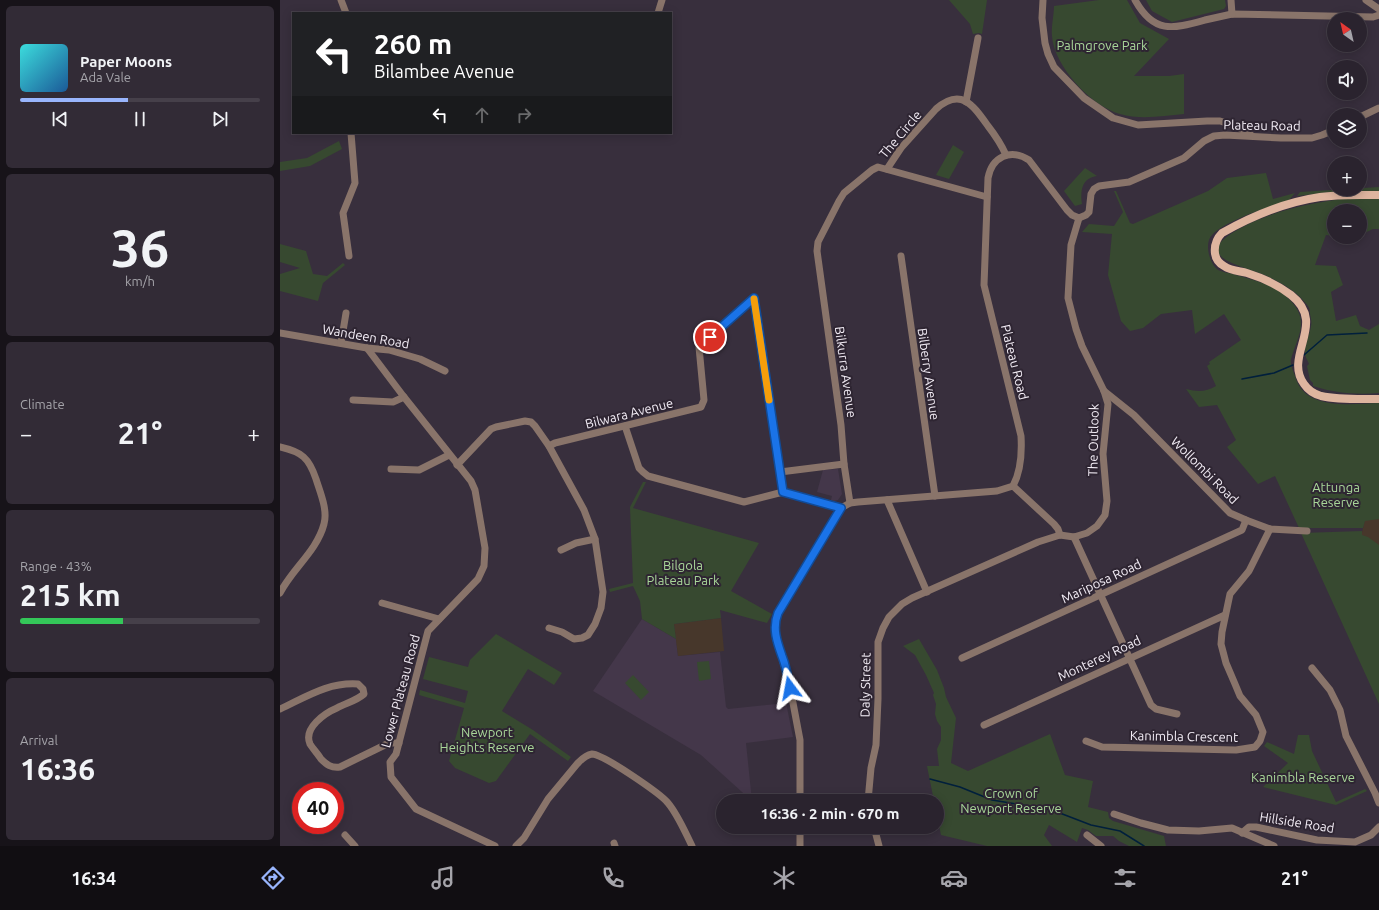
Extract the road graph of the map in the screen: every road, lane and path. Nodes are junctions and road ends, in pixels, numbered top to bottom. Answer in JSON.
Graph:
{"nodes":[{"id":1,"x":340,"y":0,"type":"edge"},
{"id":2,"x":662,"y":0,"type":"edge"},
{"id":3,"x":1043,"y":0,"type":"edge"},
{"id":4,"x":1135,"y":0,"type":"edge"},
{"id":5,"x":1231,"y":0,"type":"edge"},
{"id":6,"x":1366,"y":0,"type":"edge"},
{"id":7,"x":1379,"y":9,"type":"edge"},
{"id":8,"x":346,"y":12,"type":"edge"},
{"id":9,"x":658,"y":12,"type":"edge"},
{"id":10,"x":1232,"y":14,"type":"junction"},
{"id":11,"x":1379,"y":15,"type":"edge"},
{"id":12,"x":978,"y":38,"type":"dead end"},
{"id":13,"x":966,"y":102,"type":"junction"},
{"id":14,"x":1379,"y":108,"type":"edge"},
{"id":15,"x":1367,"y":114,"type":"edge"},
{"id":16,"x":1327,"y":133,"type":"edge"},
{"id":17,"x":351,"y":134,"type":"edge"},
{"id":18,"x":1251,"y":136,"type":"junction"},
{"id":19,"x":1006,"y":155,"type":"junction"},
{"id":20,"x":886,"y":169,"type":"junction"},
{"id":21,"x":1379,"y":195,"type":"edge"},
{"id":22,"x":987,"y":197,"type":"junction"},
{"id":23,"x":1079,"y":218,"type":"junction"},
{"id":24,"x":818,"y":244,"type":"joint"},
{"id":25,"x":349,"y":256,"type":"dead end"},
{"id":26,"x":901,"y":256,"type":"dead end"},
{"id":27,"x":346,"y":313,"type":"dead end"},
{"id":28,"x":280,"y":333,"type":"edge"},
{"id":29,"x":340,"y":343,"type":"junction"},
{"id":30,"x":367,"y":348,"type":"junction"},
{"id":31,"x":445,"y":371,"type":"dead end"},
{"id":32,"x":1104,"y":391,"type":"junction"},
{"id":33,"x":404,"y":397,"type":"junction"},
{"id":34,"x":1379,"y":399,"type":"edge"},
{"id":35,"x":353,"y":400,"type":"dead end"},
{"id":36,"x":625,"y":426,"type":"junction"},
{"id":37,"x":548,"y":446,"type":"junction"},
{"id":38,"x":280,"y":447,"type":"edge"},
{"id":39,"x":449,"y":455,"type":"junction"},
{"id":40,"x":844,"y":464,"type":"junction"},
{"id":41,"x":457,"y":465,"type":"junction"},
{"id":42,"x":391,"y":469,"type":"dead end"},
{"id":43,"x":780,"y":472,"type":"junction"},
{"id":44,"x":1013,"y":486,"type":"junction"},
{"id":45,"x":783,"y":492,"type":"junction"},
{"id":46,"x":935,"y":496,"type":"junction"},
{"id":47,"x":887,"y":500,"type":"junction"},
{"id":48,"x":850,"y":503,"type":"junction"},
{"id":49,"x":841,"y":508,"type":"junction"},
{"id":50,"x":1246,"y":520,"type":"junction"},
{"id":51,"x":1270,"y":529,"type":"junction"},
{"id":52,"x":1307,"y":531,"type":"dead end"},
{"id":53,"x":1060,"y":535,"type":"junction"},
{"id":54,"x":1074,"y":537,"type":"junction"},
{"id":55,"x":595,"y":538,"type":"junction"},
{"id":56,"x":561,"y":550,"type":"dead end"},
{"id":57,"x":926,"y":592,"type":"junction"},
{"id":58,"x":280,"y":593,"type":"edge"},
{"id":59,"x":1100,"y":594,"type":"junction"},
{"id":60,"x":382,"y":603,"type":"dead end"},
{"id":61,"x":1226,"y":615,"type":"junction"},
{"id":62,"x":439,"y":619,"type":"junction"},
{"id":63,"x":549,"y":628,"type":"dead end"},
{"id":64,"x":962,"y":658,"type":"dead end"},
{"id":65,"x":1129,"y":658,"type":"junction"},
{"id":66,"x":1312,"y":668,"type":"dead end"},
{"id":67,"x":280,"y":709,"type":"edge"},
{"id":68,"x":1177,"y":714,"type":"dead end"},
{"id":69,"x":984,"y":725,"type":"dead end"},
{"id":70,"x":1086,"y":741,"type":"dead end"},
{"id":71,"x":399,"y":743,"type":"junction"},
{"id":72,"x":800,"y":794,"type":"edge"},
{"id":73,"x":869,"y":794,"type":"edge"},
{"id":74,"x":1379,"y":803,"type":"edge"},
{"id":75,"x":1114,"y":814,"type":"dead end"},
{"id":76,"x":1379,"y":827,"type":"edge"},
{"id":77,"x":1242,"y":833,"type":"junction"},
{"id":78,"x":800,"y":834,"type":"edge"},
{"id":79,"x":876,"y":834,"type":"edge"},
{"id":80,"x":345,"y":835,"type":"dead end"},
{"id":81,"x":1087,"y":835,"type":"dead end"},
{"id":82,"x":355,"y":846,"type":"edge"},
{"id":83,"x":495,"y":846,"type":"edge"},
{"id":84,"x":516,"y":846,"type":"edge"},
{"id":85,"x":692,"y":846,"type":"edge"},
{"id":86,"x":800,"y":846,"type":"edge"},
{"id":87,"x":879,"y":846,"type":"edge"},
{"id":88,"x":1101,"y":846,"type":"edge"},
{"id":89,"x":1274,"y":846,"type":"edge"}],
"edges":[{"from":1,"to":8,"type":"street"},
{"from":2,"to":9,"type":"street"},
{"from":3,"to":18,"type":"street"},
{"from":4,"to":10,"type":"street"},
{"from":5,"to":10,"type":"street"},
{"from":6,"to":7,"type":"street"},
{"from":10,"to":11,"type":"street"},
{"from":12,"to":13,"type":"street"},
{"from":13,"to":19,"type":"street"},
{"from":13,"to":20,"type":"street","name":"The Circle"},
{"from":14,"to":15,"type":"street"},
{"from":16,"to":18,"type":"street","name":"Plateau Road"},
{"from":17,"to":25,"type":"street"},
{"from":18,"to":23,"type":"street","name":"Plateau Road"},
{"from":19,"to":22,"type":"street","name":"Plateau Road"},
{"from":19,"to":23,"type":"street"},
{"from":20,"to":22,"type":"street"},
{"from":20,"to":24,"type":"street","name":"The Circle"},
{"from":21,"to":34,"type":"main road"},
{"from":22,"to":44,"type":"street","name":"Plateau Road"},
{"from":23,"to":32,"type":"street","name":"The Outlook"},
{"from":24,"to":40,"type":"street","name":"Bilkurra Avenue"},
{"from":26,"to":46,"type":"street","name":"Bilberry Avenue"},
{"from":27,"to":29,"type":"street"},
{"from":28,"to":29,"type":"street","name":"Wandeen Road"},
{"from":29,"to":30,"type":"street","name":"Wandeen Road"},
{"from":30,"to":31,"type":"street","name":"Wandeen Road"},
{"from":30,"to":33,"type":"street","name":"Lower Plateau Road"},
{"from":32,"to":50,"type":"street","name":"Wollombi Road"},
{"from":32,"to":54,"type":"street","name":"The Outlook"},
{"from":33,"to":35,"type":"street"},
{"from":33,"to":39,"type":"street","name":"Lower Plateau Road"},
{"from":36,"to":37,"type":"street","name":"Bilwara Avenue"},
{"from":36,"to":43,"type":"street","name":"Bilwara Avenue"},
{"from":36,"to":45,"type":"street"},
{"from":37,"to":41,"type":"street"},
{"from":37,"to":55,"type":"street"},
{"from":38,"to":58,"type":"street"},
{"from":39,"to":41,"type":"street","name":"Lower Plateau Road"},
{"from":39,"to":42,"type":"street"},
{"from":40,"to":43,"type":"street"},
{"from":40,"to":48,"type":"street","name":"Bilkurra Avenue"},
{"from":41,"to":62,"type":"street","name":"Lower Plateau Road"},
{"from":43,"to":45,"type":"street"},
{"from":44,"to":46,"type":"street"},
{"from":44,"to":53,"type":"street"},
{"from":45,"to":49,"type":"street"},
{"from":46,"to":47,"type":"street"},
{"from":47,"to":48,"type":"street"},
{"from":47,"to":57,"type":"street"},
{"from":48,"to":49,"type":"street"},
{"from":49,"to":72,"type":"street"},
{"from":50,"to":51,"type":"street","name":"Wollombi Road"},
{"from":50,"to":59,"type":"street","name":"Mariposa Road"},
{"from":51,"to":52,"type":"street","name":"Wollombi Road"},
{"from":51,"to":61,"type":"street","name":"Kanimbla Crescent"},
{"from":53,"to":54,"type":"street"},
{"from":53,"to":57,"type":"street"},
{"from":54,"to":59,"type":"street"},
{"from":55,"to":56,"type":"street"},
{"from":55,"to":63,"type":"street"},
{"from":57,"to":73,"type":"street","name":"Daly Street"},
{"from":59,"to":64,"type":"street","name":"Mariposa Road"},
{"from":59,"to":65,"type":"street"},
{"from":60,"to":62,"type":"street"},
{"from":61,"to":65,"type":"street","name":"Monterey Road"},
{"from":61,"to":70,"type":"street","name":"Kanimbla Crescent"},
{"from":62,"to":71,"type":"street","name":"Lower Plateau Road"},
{"from":65,"to":68,"type":"street"},
{"from":65,"to":69,"type":"street","name":"Monterey Road"},
{"from":66,"to":74,"type":"street"},
{"from":67,"to":71,"type":"street"},
{"from":71,"to":83,"type":"street","name":"Lower Plateau Road"},
{"from":75,"to":77,"type":"street"},
{"from":76,"to":77,"type":"street","name":"Hillside Road"},
{"from":77,"to":89,"type":"street","name":"Hillside Road"},
{"from":78,"to":86,"type":"street"},
{"from":79,"to":87,"type":"street"},
{"from":80,"to":82,"type":"street"},
{"from":81,"to":88,"type":"street"},
{"from":84,"to":85,"type":"street"}]}
